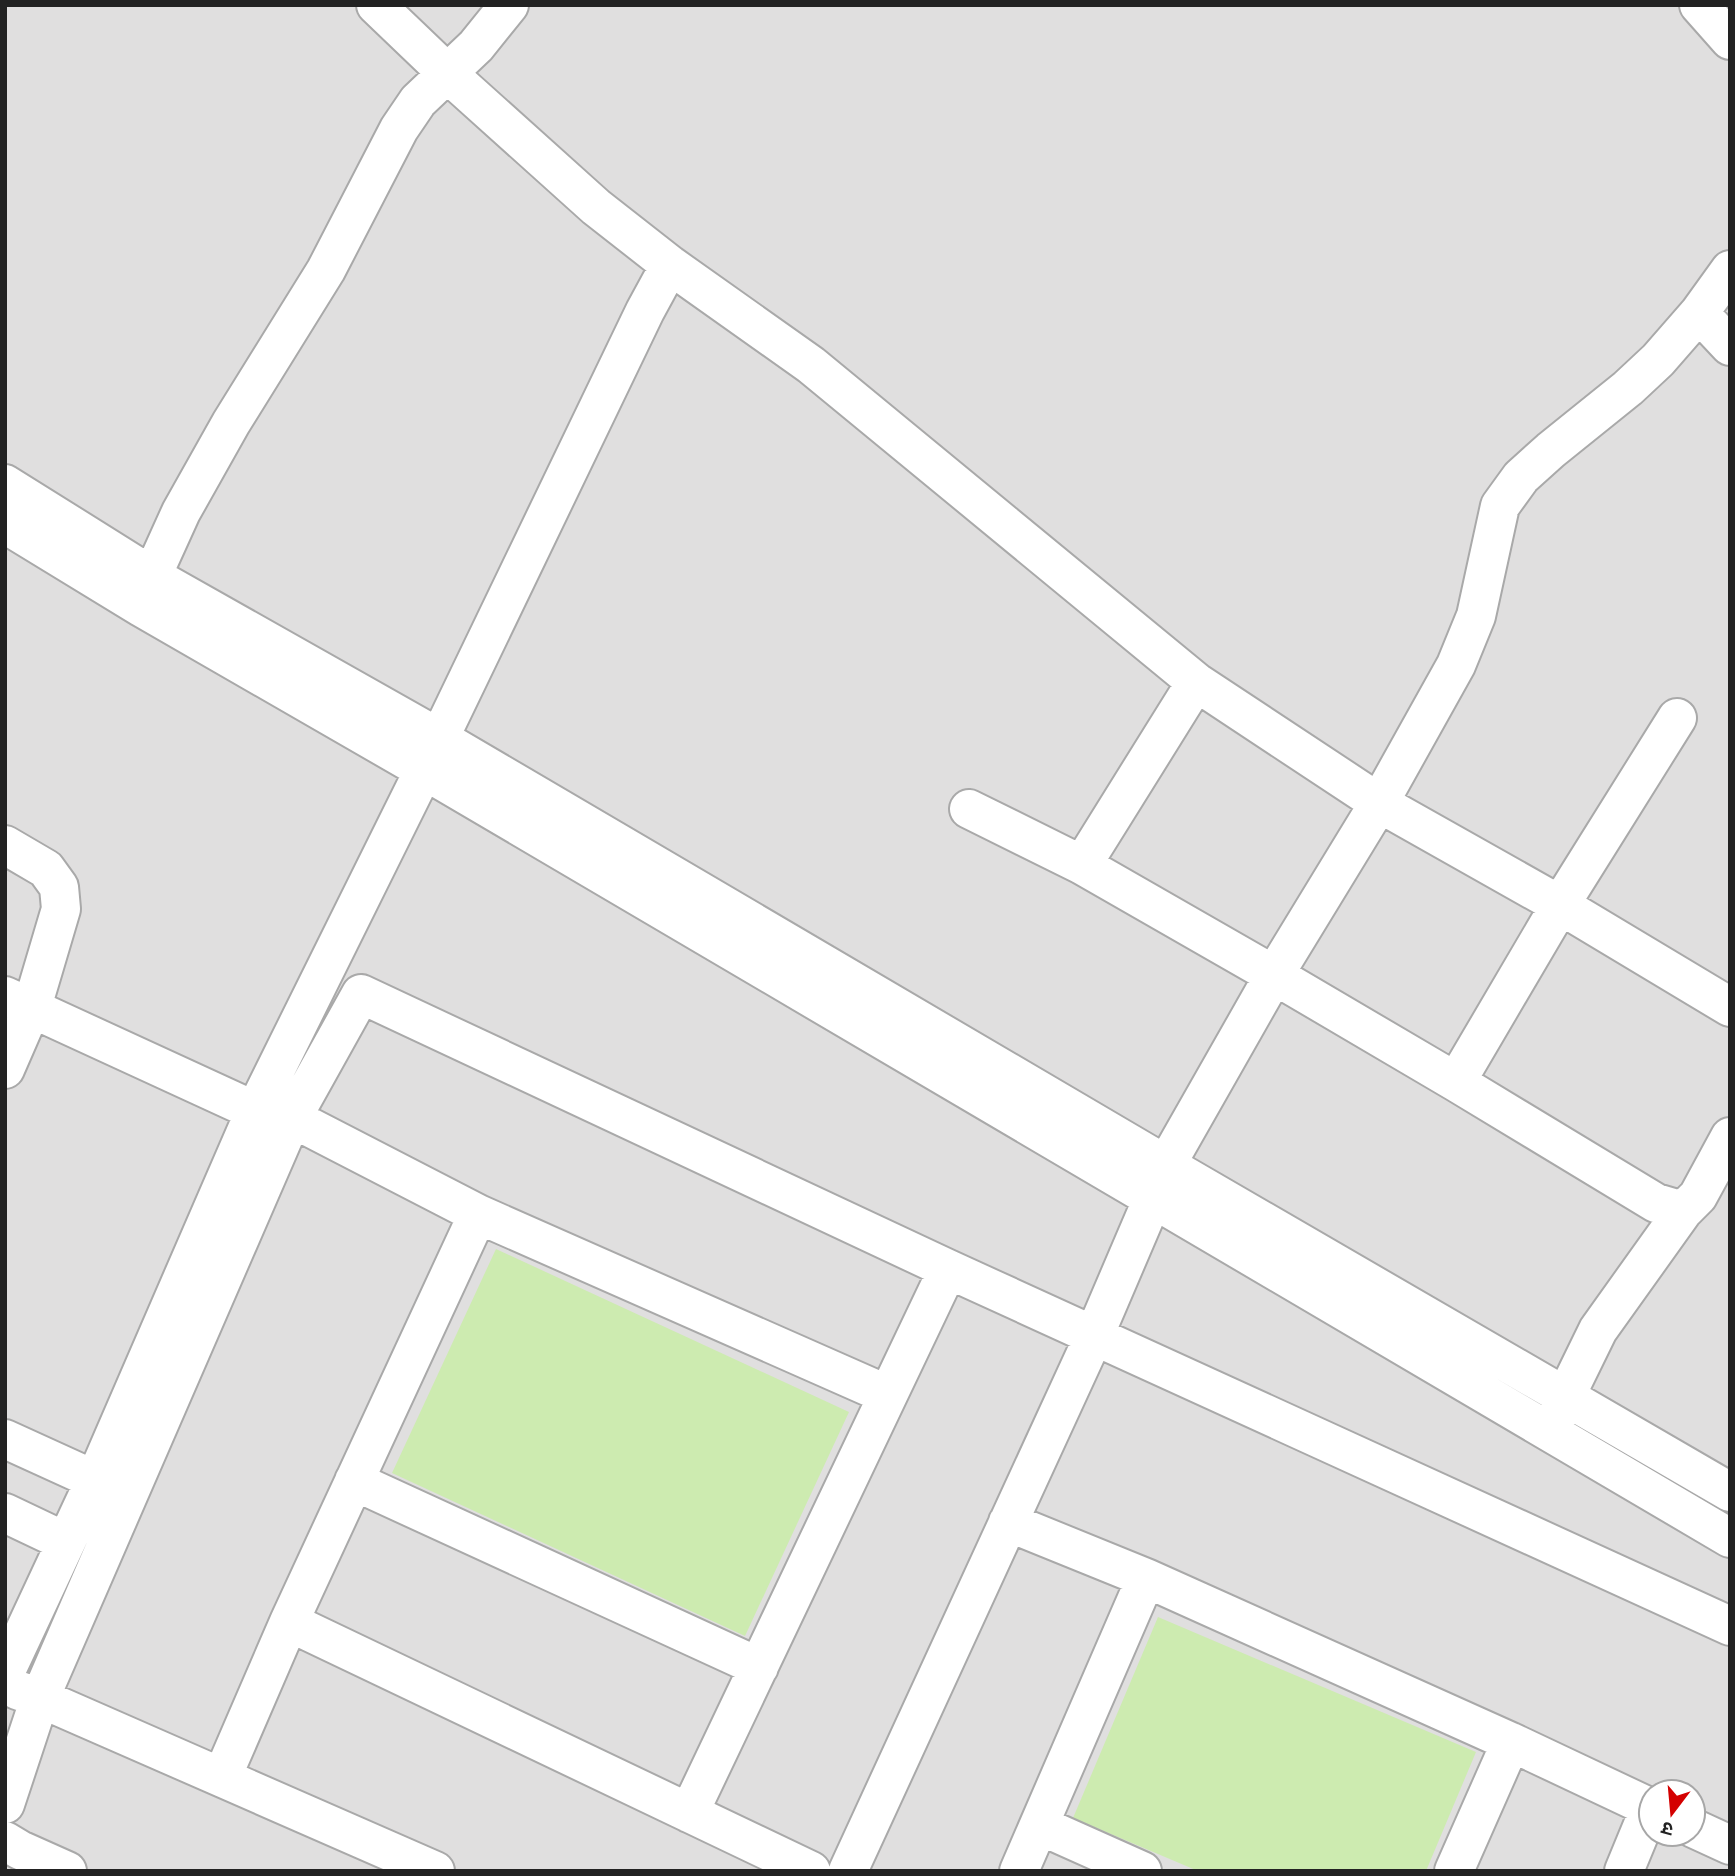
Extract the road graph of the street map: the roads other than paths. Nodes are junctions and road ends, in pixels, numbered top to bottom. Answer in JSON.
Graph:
{"nodes":[{"id":1,"x":376,"y":5,"type":"edge"},
{"id":2,"x":509,"y":5,"type":"edge"},
{"id":3,"x":1699,"y":5,"type":"edge"},
{"id":4,"x":1730,"y":40,"type":"edge"},
{"id":5,"x":447,"y":73,"type":"junction"},
{"id":6,"x":670,"y":265,"type":"junction"},
{"id":7,"x":1730,"y":270,"type":"edge"},
{"id":8,"x":1699,"y":313,"type":"junction"},
{"id":9,"x":1730,"y":346,"type":"edge"},
{"id":10,"x":5,"y":484,"type":"edge"},
{"id":11,"x":5,"y":524,"type":"edge"},
{"id":12,"x":152,"y":576,"type":"junction"},
{"id":13,"x":1196,"y":682,"type":"junction"},
{"id":14,"x":1677,"y":718,"type":"dead end"},
{"id":15,"x":432,"y":754,"type":"junction"},
{"id":16,"x":1379,"y":803,"type":"junction"},
{"id":17,"x":969,"y":809,"type":"dead end"},
{"id":18,"x":5,"y":845,"type":"edge"},
{"id":19,"x":1082,"y":865,"type":"junction"},
{"id":20,"x":1560,"y":905,"type":"junction"},
{"id":21,"x":1274,"y":975,"type":"junction"},
{"id":22,"x":18,"y":1001,"type":"edge"},
{"id":23,"x":1730,"y":1007,"type":"edge"},
{"id":24,"x":5,"y":1069,"type":"edge"},
{"id":25,"x":1456,"y":1082,"type":"junction"},
{"id":26,"x":255,"y":1111,"type":"junction"},
{"id":27,"x":292,"y":1118,"type":"junction"},
{"id":28,"x":1730,"y":1137,"type":"edge"},
{"id":29,"x":1160,"y":1182,"type":"junction"},
{"id":30,"x":1684,"y":1211,"type":"junction"},
{"id":31,"x":478,"y":1214,"type":"junction"},
{"id":32,"x":948,"y":1269,"type":"junction"},
{"id":33,"x":1094,"y":1336,"type":"junction"},
{"id":34,"x":888,"y":1395,"type":"junction"},
{"id":35,"x":1564,"y":1396,"type":"junction"},
{"id":36,"x":1549,"y":1431,"type":"junction"},
{"id":37,"x":5,"y":1438,"type":"edge"},
{"id":38,"x":95,"y":1480,"type":"junction"},
{"id":39,"x":354,"y":1481,"type":"junction"},
{"id":40,"x":1730,"y":1492,"type":"edge"},
{"id":41,"x":5,"y":1513,"type":"edge"},
{"id":42,"x":1008,"y":1522,"type":"junction"},
{"id":43,"x":1730,"y":1538,"type":"edge"},
{"id":44,"x":66,"y":1542,"type":"junction"},
{"id":45,"x":1146,"y":1578,"type":"junction"},
{"id":46,"x":289,"y":1622,"type":"junction"},
{"id":47,"x":1730,"y":1626,"type":"edge"},
{"id":48,"x":759,"y":1667,"type":"junction"},
{"id":49,"x":5,"y":1673,"type":"edge"},
{"id":50,"x":23,"y":1692,"type":"edge"},
{"id":51,"x":1511,"y":1742,"type":"junction"},
{"id":52,"x":222,"y":1777,"type":"junction"},
{"id":53,"x":1637,"y":1802,"type":"edge"},
{"id":54,"x":5,"y":1804,"type":"edge"},
{"id":55,"x":689,"y":1813,"type":"junction"},
{"id":56,"x":1039,"y":1825,"type":"junction"},
{"id":57,"x":1707,"y":1834,"type":"edge"},
{"id":58,"x":1637,"y":1838,"type":"edge"},
{"id":59,"x":5,"y":1841,"type":"edge"},
{"id":60,"x":1730,"y":1845,"type":"edge"},
{"id":61,"x":67,"y":1871,"type":"edge"},
{"id":62,"x":435,"y":1871,"type":"edge"},
{"id":63,"x":811,"y":1871,"type":"edge"},
{"id":64,"x":848,"y":1871,"type":"edge"},
{"id":65,"x":1018,"y":1871,"type":"edge"},
{"id":66,"x":1142,"y":1871,"type":"edge"},
{"id":67,"x":1454,"y":1871,"type":"edge"},
{"id":68,"x":1623,"y":1871,"type":"edge"}],
"edges":[{"from":1,"to":5,"type":"street"},
{"from":2,"to":5,"type":"street"},
{"from":3,"to":4,"type":"street"},
{"from":5,"to":6,"type":"street"},
{"from":5,"to":12,"type":"street"},
{"from":6,"to":13,"type":"street"},
{"from":6,"to":15,"type":"street"},
{"from":7,"to":8,"type":"street"},
{"from":8,"to":9,"type":"street"},
{"from":8,"to":16,"type":"street"},
{"from":10,"to":12,"type":"street"},
{"from":11,"to":15,"type":"street"},
{"from":12,"to":15,"type":"street"},
{"from":13,"to":16,"type":"street"},
{"from":13,"to":19,"type":"street"},
{"from":14,"to":20,"type":"street"},
{"from":15,"to":26,"type":"street"},
{"from":15,"to":29,"type":"street"},
{"from":16,"to":20,"type":"street"},
{"from":16,"to":21,"type":"street"},
{"from":17,"to":19,"type":"street"},
{"from":18,"to":22,"type":"street"},
{"from":19,"to":21,"type":"street"},
{"from":20,"to":23,"type":"street"},
{"from":20,"to":25,"type":"street"},
{"from":21,"to":25,"type":"street"},
{"from":21,"to":29,"type":"street"},
{"from":22,"to":24,"type":"street"},
{"from":22,"to":26,"type":"street"},
{"from":25,"to":30,"type":"street"},
{"from":26,"to":38,"type":"street"},
{"from":27,"to":31,"type":"street"},
{"from":27,"to":32,"type":"street"},
{"from":27,"to":50,"type":"street"},
{"from":28,"to":30,"type":"street"},
{"from":29,"to":33,"type":"street"},
{"from":29,"to":35,"type":"street"},
{"from":29,"to":36,"type":"street"},
{"from":30,"to":35,"type":"street"},
{"from":31,"to":34,"type":"street"},
{"from":31,"to":39,"type":"street"},
{"from":32,"to":33,"type":"street"},
{"from":32,"to":34,"type":"street"},
{"from":33,"to":42,"type":"street"},
{"from":33,"to":47,"type":"street"},
{"from":34,"to":48,"type":"street"},
{"from":35,"to":36,"type":"street"},
{"from":35,"to":40,"type":"street"},
{"from":36,"to":43,"type":"street"},
{"from":37,"to":38,"type":"street"},
{"from":38,"to":44,"type":"street"},
{"from":39,"to":46,"type":"street"},
{"from":39,"to":48,"type":"street"},
{"from":41,"to":44,"type":"street"},
{"from":42,"to":45,"type":"street"},
{"from":42,"to":64,"type":"street"},
{"from":44,"to":49,"type":"street"},
{"from":45,"to":51,"type":"street"},
{"from":45,"to":56,"type":"street"},
{"from":46,"to":52,"type":"street"},
{"from":46,"to":55,"type":"street"},
{"from":48,"to":55,"type":"street"},
{"from":50,"to":52,"type":"street"},
{"from":50,"to":54,"type":"street"},
{"from":51,"to":53,"type":"street"},
{"from":51,"to":67,"type":"street"},
{"from":52,"to":62,"type":"street"},
{"from":55,"to":63,"type":"street"},
{"from":56,"to":65,"type":"street"},
{"from":56,"to":66,"type":"street"},
{"from":57,"to":60,"type":"street"},
{"from":58,"to":68,"type":"street"},
{"from":59,"to":61,"type":"street"}]}
